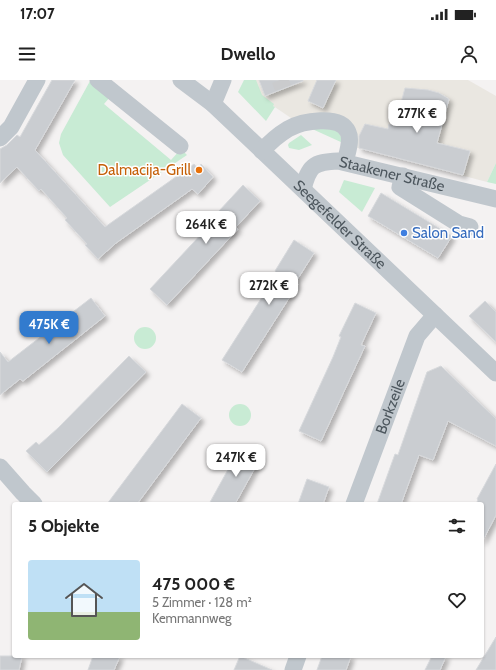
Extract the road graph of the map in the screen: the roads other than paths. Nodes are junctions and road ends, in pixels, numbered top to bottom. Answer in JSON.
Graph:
{"nodes":[{"id":1,"x":37,"y":80,"type":"edge"},
{"id":2,"x":98,"y":80,"type":"edge"},
{"id":3,"x":223,"y":80,"type":"edge"},
{"id":4,"x":188,"y":82,"type":"edge"},
{"id":5,"x":213,"y":104,"type":"junction"},
{"id":6,"x":0,"y":138,"type":"edge"},
{"id":7,"x":180,"y":146,"type":"dead end"},
{"id":8,"x":262,"y":151,"type":"junction"},
{"id":9,"x":345,"y":162,"type":"junction"},
{"id":10,"x":403,"y":176,"type":"junction"},
{"id":11,"x":303,"y":189,"type":"junction"},
{"id":12,"x":496,"y":199,"type":"edge"},
{"id":13,"x":470,"y":227,"type":"dead end"},
{"id":14,"x":435,"y":315,"type":"junction"},
{"id":15,"x":496,"y":373,"type":"edge"},
{"id":16,"x":0,"y":467,"type":"edge"},
{"id":17,"x":32,"y":502,"type":"edge"},
{"id":18,"x":355,"y":502,"type":"edge"}],
"edges":[{"from":1,"to":6,"type":"street"},
{"from":2,"to":7,"type":"street"},
{"from":3,"to":5,"type":"street"},
{"from":4,"to":5,"type":"street","name":"Seegefelder Straße"},
{"from":5,"to":8,"type":"street","name":"Seegefelder Straße"},
{"from":8,"to":9,"type":"street"},
{"from":8,"to":11,"type":"street","name":"Seegefelder Straße"},
{"from":9,"to":10,"type":"street","name":"Staakener Straße"},
{"from":9,"to":11,"type":"street","name":"Staakener Straße"},
{"from":10,"to":12,"type":"street","name":"Staakener Straße"},
{"from":10,"to":13,"type":"street"},
{"from":11,"to":14,"type":"street","name":"Seegefelder Straße"},
{"from":14,"to":15,"type":"street","name":"Seegefelder Straße"},
{"from":14,"to":18,"type":"street","name":"Borkzeile"},
{"from":16,"to":17,"type":"street"}]}
